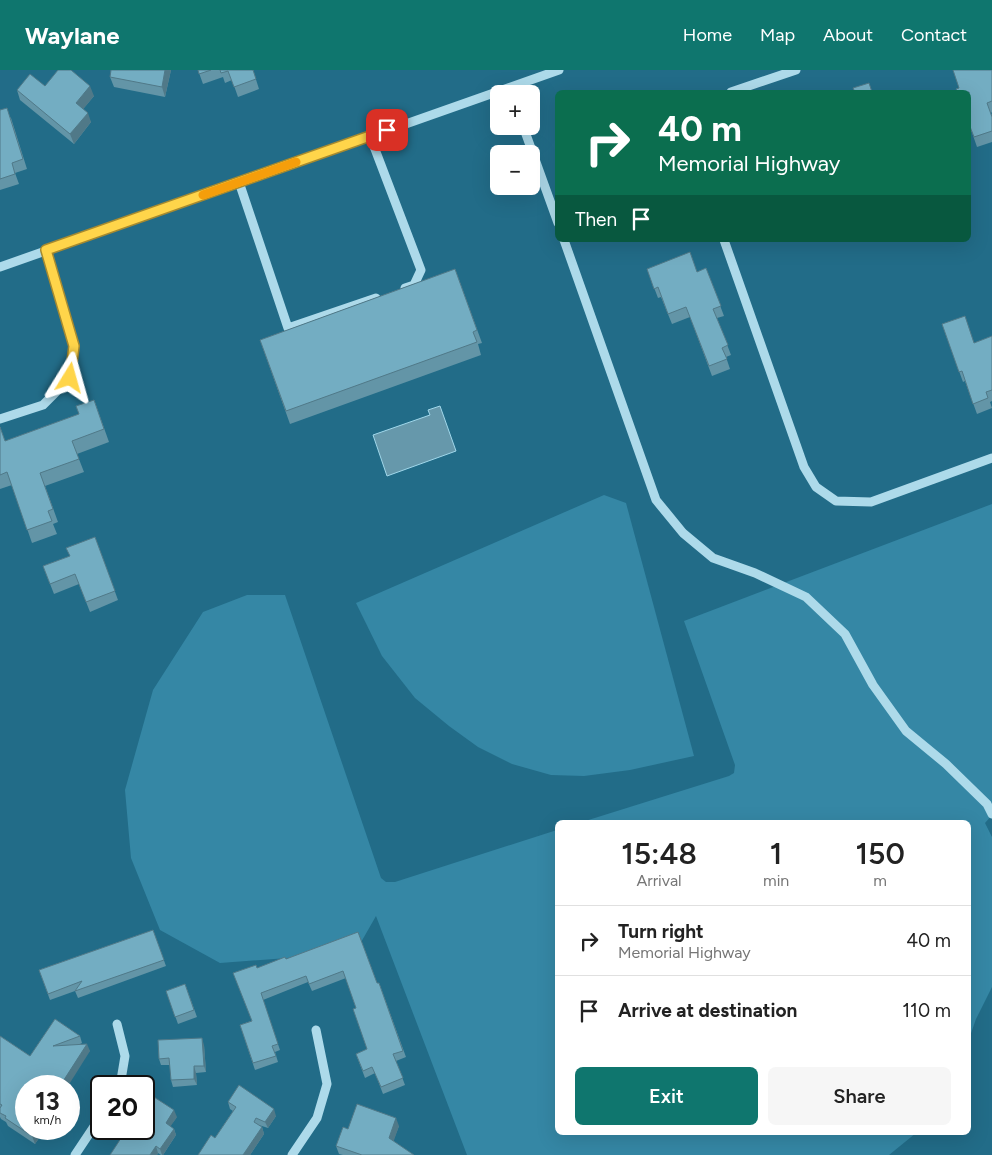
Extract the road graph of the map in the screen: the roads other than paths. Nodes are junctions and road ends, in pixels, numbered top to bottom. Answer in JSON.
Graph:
{"nodes":[{"id":1,"x":559,"y":70,"type":"edge"},
{"id":2,"x":796,"y":70,"type":"edge"},
{"id":3,"x":524,"y":85,"type":"edge"},
{"id":4,"x":737,"y":90,"type":"edge"},
{"id":5,"x":490,"y":97,"type":"edge"},
{"id":6,"x":526,"y":135,"type":"edge"},
{"id":7,"x":370,"y":136,"type":"junction"},
{"id":8,"x":239,"y":182,"type":"junction"},
{"id":9,"x":555,"y":215,"type":"edge"},
{"id":10,"x":565,"y":242,"type":"edge"},
{"id":11,"x":725,"y":242,"type":"edge"},
{"id":12,"x":46,"y":250,"type":"junction"},
{"id":13,"x":0,"y":267,"type":"edge"},
{"id":14,"x":0,"y":419,"type":"edge"},
{"id":15,"x":992,"y":458,"type":"edge"},
{"id":16,"x":992,"y":814,"type":"edge"},
{"id":17,"x":117,"y":1024,"type":"dead end"},
{"id":18,"x":316,"y":1030,"type":"dead end"},
{"id":19,"x":122,"y":1075,"type":"edge"},
{"id":20,"x":90,"y":1132,"type":"edge"},
{"id":21,"x":75,"y":1155,"type":"edge"},
{"id":22,"x":292,"y":1155,"type":"edge"}],
"edges":[{"from":1,"to":3,"type":"street"},
{"from":2,"to":4,"type":"street"},
{"from":5,"to":7,"type":"street"},
{"from":6,"to":9,"type":"street"},
{"from":7,"to":8,"type":"street"},
{"from":7,"to":8,"type":"street"},
{"from":8,"to":12,"type":"street"},
{"from":10,"to":16,"type":"street"},
{"from":11,"to":15,"type":"street"},
{"from":12,"to":13,"type":"street"},
{"from":12,"to":14,"type":"street"},
{"from":17,"to":19,"type":"street"},
{"from":18,"to":22,"type":"street"},
{"from":20,"to":21,"type":"street"}]}
